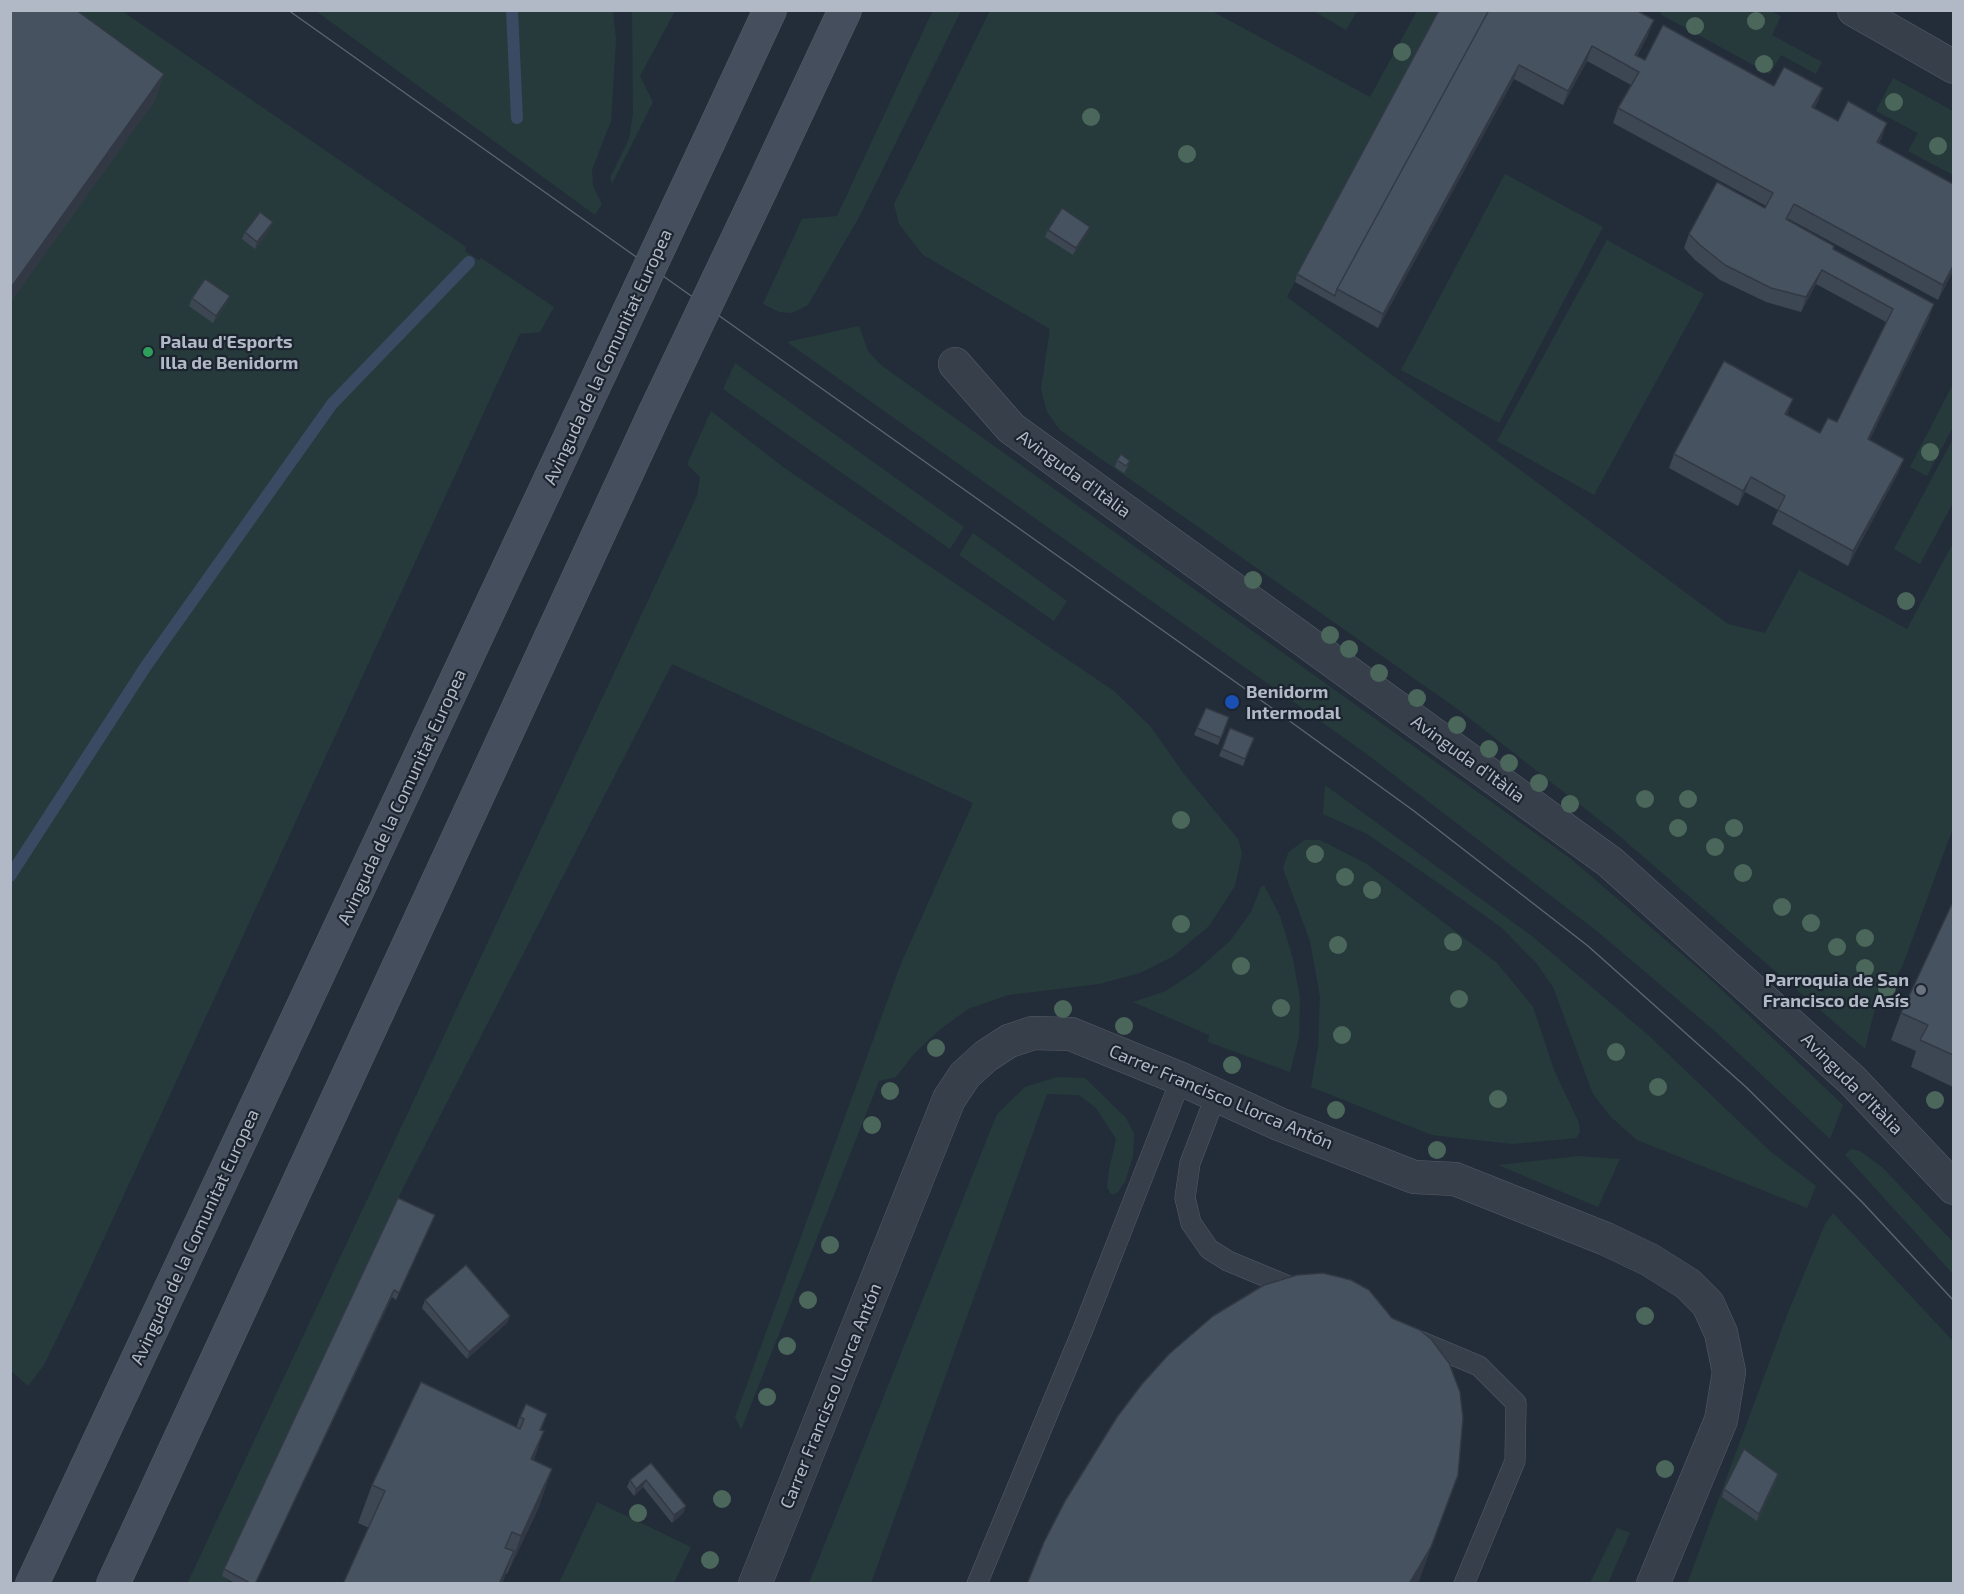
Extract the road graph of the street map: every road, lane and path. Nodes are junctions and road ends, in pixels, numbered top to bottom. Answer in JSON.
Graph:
{"nodes":[{"id":1,"x":770,"y":10,"type":"edge"},
{"id":2,"x":845,"y":10,"type":"edge"},
{"id":3,"x":1854,"y":10,"type":"edge"},
{"id":4,"x":1953,"y":67,"type":"edge"},
{"id":5,"x":955,"y":364,"type":"dead end"},
{"id":6,"x":1181,"y":1079,"type":"junction"},
{"id":7,"x":1216,"y":1095,"type":"junction"},
{"id":8,"x":1953,"y":1188,"type":"edge"},
{"id":9,"x":1316,"y":1298,"type":"edge"},
{"id":10,"x":1402,"y":1334,"type":"edge"},
{"id":11,"x":32,"y":1584,"type":"edge"},
{"id":12,"x":113,"y":1584,"type":"edge"},
{"id":13,"x":755,"y":1584,"type":"edge"},
{"id":14,"x":977,"y":1584,"type":"edge"},
{"id":15,"x":1464,"y":1584,"type":"edge"},
{"id":16,"x":1653,"y":1584,"type":"edge"}],
"edges":[{"from":1,"to":11,"type":"main road","name":"Avinguda de la Comunitat Europea","bridge":true},
{"from":2,"to":12,"type":"main road","bridge":true},
{"from":3,"to":4,"type":"street"},
{"from":5,"to":8,"type":"street","name":"Avinguda d'Itàlia"},
{"from":6,"to":7,"type":"street","name":"Carrer Francisco Llorca Antón"},
{"from":6,"to":13,"type":"street","name":"Carrer Francisco Llorca Antón"},
{"from":6,"to":14,"type":"lane"},
{"from":7,"to":9,"type":"lane"},
{"from":7,"to":16,"type":"street","name":"Carrer Francisco Llorca Antón"},
{"from":10,"to":15,"type":"lane"}]}
